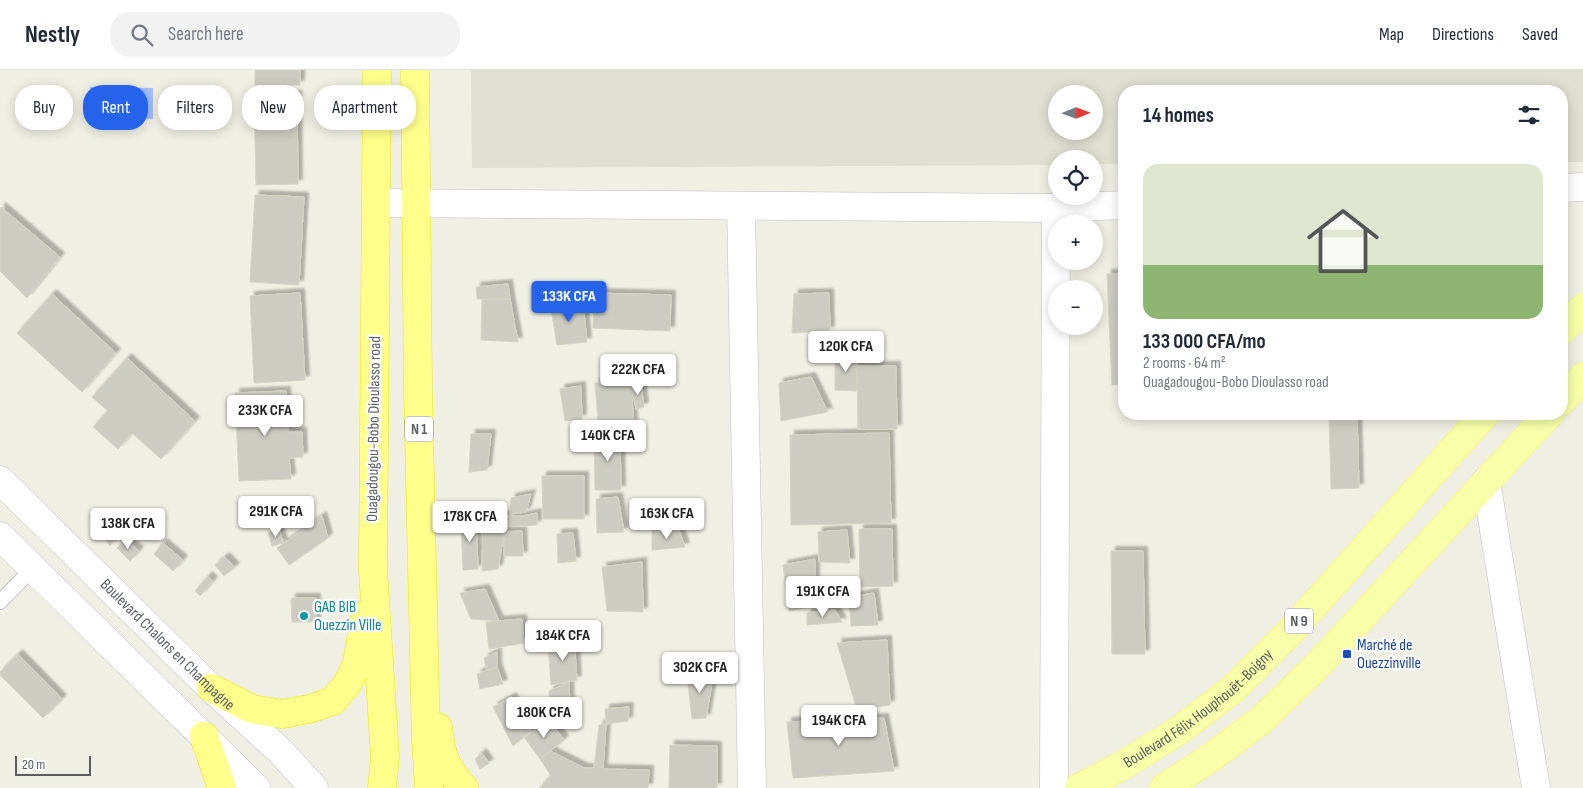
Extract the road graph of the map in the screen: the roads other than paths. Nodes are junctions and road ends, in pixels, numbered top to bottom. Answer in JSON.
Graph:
{"nodes":[{"id":1,"x":377,"y":70,"type":"edge"},
{"id":2,"x":414,"y":70,"type":"edge"},
{"id":3,"x":1583,"y":187,"type":"edge"},
{"id":4,"x":1568,"y":188,"type":"edge"},
{"id":5,"x":377,"y":203,"type":"junction"},
{"id":6,"x":415,"y":204,"type":"junction"},
{"id":7,"x":741,"y":206,"type":"junction"},
{"id":8,"x":1118,"y":206,"type":"edge"},
{"id":9,"x":1056,"y":208,"type":"junction"},
{"id":10,"x":1583,"y":308,"type":"edge"},
{"id":11,"x":1568,"y":324,"type":"edge"},
{"id":12,"x":1583,"y":377,"type":"edge"},
{"id":13,"x":1568,"y":393,"type":"edge"},
{"id":14,"x":1480,"y":420,"type":"edge"},
{"id":15,"x":1543,"y":420,"type":"edge"},
{"id":16,"x":0,"y":480,"type":"edge"},
{"id":17,"x":1486,"y":482,"type":"junction"},
{"id":18,"x":0,"y":536,"type":"edge"},
{"id":19,"x":1374,"y":539,"type":"junction"},
{"id":20,"x":33,"y":568,"type":"junction"},
{"id":21,"x":373,"y":570,"type":"junction"},
{"id":22,"x":1400,"y":574,"type":"junction"},
{"id":23,"x":0,"y":602,"type":"edge"},
{"id":24,"x":424,"y":612,"type":"junction"},
{"id":25,"x":1290,"y":632,"type":"junction"},
{"id":26,"x":1315,"y":668,"type":"junction"},
{"id":27,"x":211,"y":688,"type":"junction"},
{"id":28,"x":204,"y":736,"type":"junction"},
{"id":29,"x":280,"y":751,"type":"junction"},
{"id":30,"x":253,"y":785,"type":"edge"},
{"id":31,"x":222,"y":788,"type":"edge"},
{"id":32,"x":314,"y":788,"type":"edge"},
{"id":33,"x":382,"y":788,"type":"edge"},
{"id":34,"x":429,"y":788,"type":"edge"},
{"id":35,"x":464,"y":788,"type":"edge"},
{"id":36,"x":752,"y":788,"type":"edge"},
{"id":37,"x":1054,"y":788,"type":"edge"},
{"id":38,"x":1079,"y":788,"type":"edge"},
{"id":39,"x":1164,"y":788,"type":"edge"},
{"id":40,"x":1536,"y":788,"type":"edge"}],
"edges":[{"from":1,"to":5,"type":"highway","name":"Ouagadougou-Bobo Dioulasso road"},
{"from":2,"to":6,"type":"highway","number":"N 1"},
{"from":3,"to":4,"type":"street"},
{"from":5,"to":6,"type":"street"},
{"from":5,"to":21,"type":"highway","name":"Ouagadougou-Bobo Dioulasso road"},
{"from":6,"to":7,"type":"street"},
{"from":6,"to":24,"type":"highway","number":"N 1"},
{"from":7,"to":9,"type":"street"},
{"from":7,"to":36,"type":"street"},
{"from":8,"to":9,"type":"street"},
{"from":9,"to":37,"type":"street"},
{"from":10,"to":11,"type":"main road"},
{"from":12,"to":13,"type":"main road"},
{"from":14,"to":19,"type":"main road","name":"Boulevard Félix Houphouët-Boigny","number":"N 9"},
{"from":15,"to":17,"type":"main road"},
{"from":16,"to":27,"type":"street","name":"Boulevard Chalons en Champagne"},
{"from":17,"to":22,"type":"main road"},
{"from":17,"to":40,"type":"street"},
{"from":18,"to":20,"type":"street"},
{"from":19,"to":22,"type":"main road"},
{"from":19,"to":25,"type":"main road","name":"Boulevard Félix Houphouët-Boigny","number":"N 9"},
{"from":20,"to":23,"type":"lane"},
{"from":20,"to":28,"type":"street"},
{"from":21,"to":27,"type":"highway"},
{"from":21,"to":33,"type":"highway","name":"Ouagadougou-Bobo Dioulasso road"},
{"from":22,"to":26,"type":"main road"},
{"from":24,"to":34,"type":"highway","number":"N 1"},
{"from":24,"to":35,"type":"highway"},
{"from":25,"to":26,"type":"main road"},
{"from":25,"to":38,"type":"main road","name":"Boulevard Félix Houphouët-Boigny","number":"N 9"},
{"from":26,"to":39,"type":"main road"},
{"from":27,"to":29,"type":"street","name":"Boulevard Chalons en Champagne"},
{"from":28,"to":30,"type":"street"},
{"from":28,"to":31,"type":"highway"},
{"from":29,"to":30,"type":"street"},
{"from":29,"to":32,"type":"street","name":"Boulevard Chalons en Champagne"}]}
